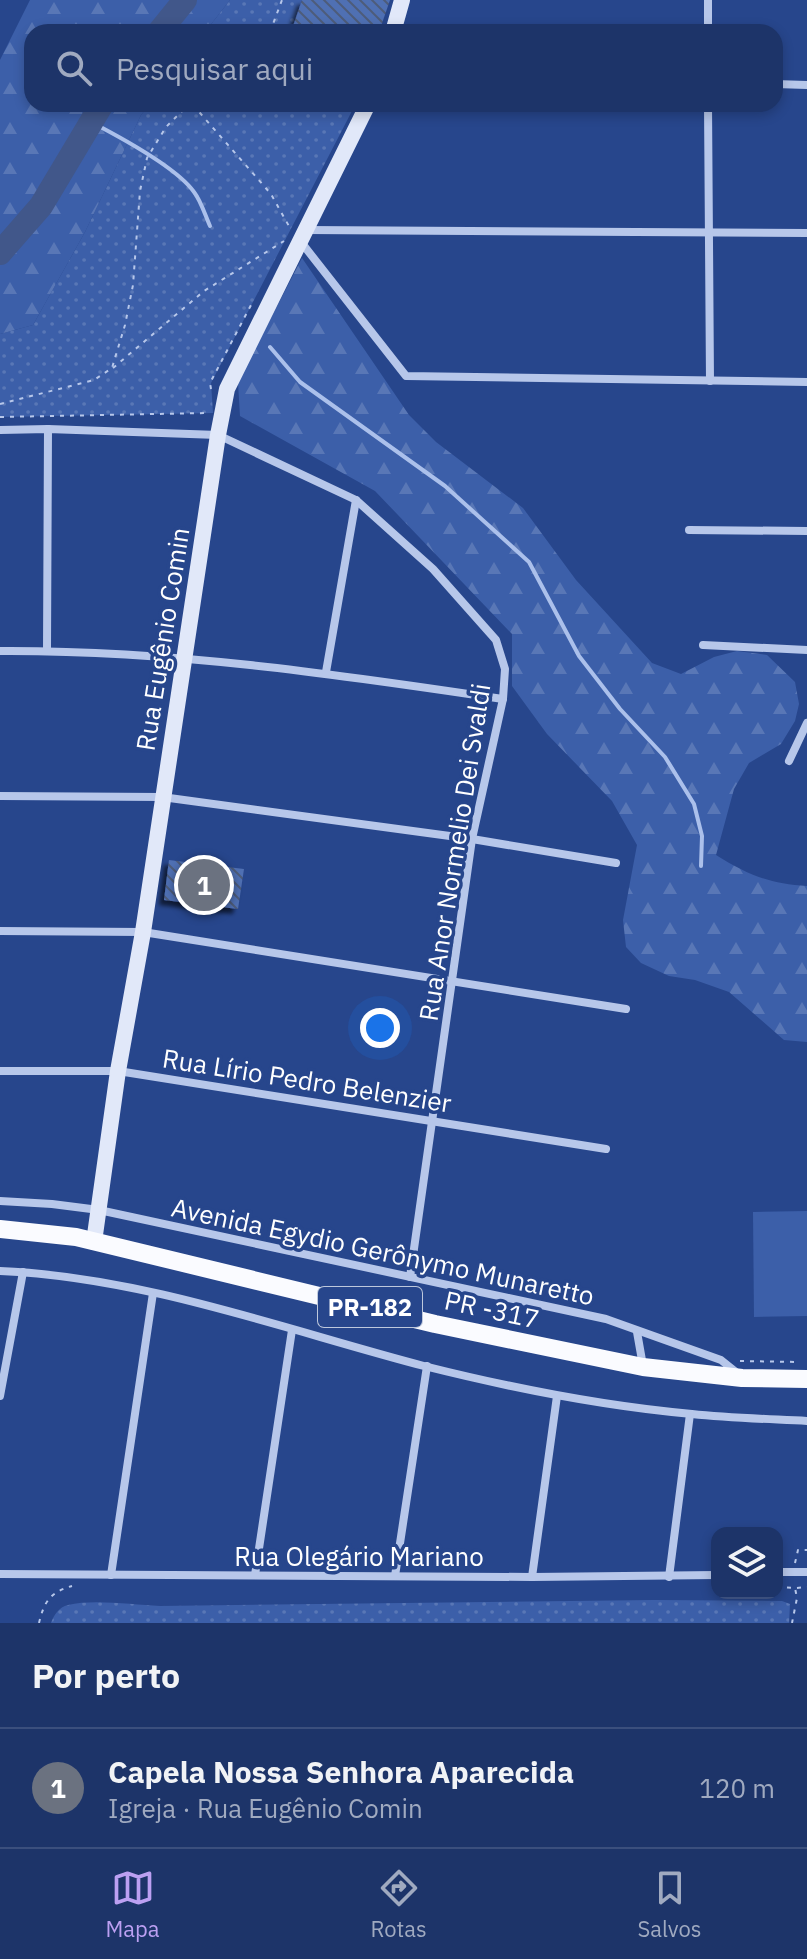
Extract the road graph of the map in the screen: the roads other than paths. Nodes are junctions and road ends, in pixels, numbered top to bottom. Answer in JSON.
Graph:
{"nodes":[{"id":1,"x":402,"y":0,"type":"edge"},
{"id":2,"x":708,"y":0,"type":"edge"},
{"id":3,"x":395,"y":24,"type":"edge"},
{"id":4,"x":708,"y":24,"type":"edge"},
{"id":5,"x":783,"y":84,"type":"edge"},
{"id":6,"x":807,"y":85,"type":"edge"},
{"id":7,"x":364,"y":112,"type":"edge"},
{"id":8,"x":708,"y":112,"type":"edge"},
{"id":9,"x":708,"y":232,"type":"junction"},
{"id":10,"x":807,"y":233,"type":"edge"},
{"id":11,"x":299,"y":234,"type":"junction"},
{"id":12,"x":710,"y":381,"type":"junction"},
{"id":13,"x":807,"y":382,"type":"edge"},
{"id":14,"x":48,"y":429,"type":"junction"},
{"id":15,"x":0,"y":430,"type":"edge"},
{"id":16,"x":218,"y":435,"type":"junction"},
{"id":17,"x":356,"y":500,"type":"junction"},
{"id":18,"x":689,"y":530,"type":"dead end"},
{"id":19,"x":807,"y":531,"type":"edge"},
{"id":20,"x":703,"y":645,"type":"dead end"},
{"id":21,"x":47,"y":650,"type":"junction"},
{"id":22,"x":807,"y":650,"type":"edge"},
{"id":23,"x":0,"y":651,"type":"edge"},
{"id":24,"x":183,"y":657,"type":"junction"},
{"id":25,"x":326,"y":672,"type":"junction"},
{"id":26,"x":503,"y":699,"type":"junction"},
{"id":27,"x":807,"y":723,"type":"edge"},
{"id":28,"x":789,"y":761,"type":"dead end"},
{"id":29,"x":0,"y":796,"type":"edge"},
{"id":30,"x":162,"y":797,"type":"junction"},
{"id":31,"x":472,"y":839,"type":"junction"},
{"id":32,"x":616,"y":863,"type":"dead end"},
{"id":33,"x":0,"y":931,"type":"edge"},
{"id":34,"x":143,"y":932,"type":"junction"},
{"id":35,"x":452,"y":980,"type":"junction"},
{"id":36,"x":626,"y":1009,"type":"dead end"},
{"id":37,"x":0,"y":1071,"type":"edge"},
{"id":38,"x":118,"y":1071,"type":"junction"},
{"id":39,"x":432,"y":1120,"type":"junction"},
{"id":40,"x":606,"y":1149,"type":"dead end"},
{"id":41,"x":0,"y":1201,"type":"edge"},
{"id":42,"x":99,"y":1210,"type":"junction"},
{"id":43,"x":0,"y":1229,"type":"edge"},
{"id":44,"x":94,"y":1242,"type":"junction"},
{"id":45,"x":0,"y":1271,"type":"edge"},
{"id":46,"x":23,"y":1272,"type":"junction"},
{"id":47,"x":410,"y":1277,"type":"junction"},
{"id":48,"x":153,"y":1293,"type":"junction"},
{"id":49,"x":292,"y":1330,"type":"junction"},
{"id":50,"x":637,"y":1332,"type":"junction"},
{"id":51,"x":427,"y":1366,"type":"junction"},
{"id":52,"x":643,"y":1367,"type":"junction"},
{"id":53,"x":742,"y":1378,"type":"junction"},
{"id":54,"x":807,"y":1379,"type":"edge"},
{"id":55,"x":0,"y":1396,"type":"edge"},
{"id":56,"x":557,"y":1396,"type":"junction"},
{"id":57,"x":690,"y":1414,"type":"junction"},
{"id":58,"x":807,"y":1421,"type":"edge"},
{"id":59,"x":783,"y":1572,"type":"edge"},
{"id":60,"x":807,"y":1572,"type":"edge"},
{"id":61,"x":0,"y":1574,"type":"edge"},
{"id":62,"x":111,"y":1575,"type":"junction"},
{"id":63,"x":255,"y":1575,"type":"junction"},
{"id":64,"x":711,"y":1575,"type":"edge"},
{"id":65,"x":395,"y":1576,"type":"junction"},
{"id":66,"x":532,"y":1577,"type":"junction"},
{"id":67,"x":669,"y":1577,"type":"junction"}],
"edges":[{"from":1,"to":3,"type":"street"},
{"from":2,"to":4,"type":"street"},
{"from":5,"to":6,"type":"street"},
{"from":7,"to":11,"type":"street","name":"Rua Eugênio Comin"},
{"from":8,"to":9,"type":"street"},
{"from":9,"to":10,"type":"street"},
{"from":9,"to":11,"type":"street"},
{"from":9,"to":12,"type":"street"},
{"from":11,"to":12,"type":"street"},
{"from":11,"to":16,"type":"street","name":"Rua Eugênio Comin"},
{"from":12,"to":13,"type":"street"},
{"from":14,"to":15,"type":"street"},
{"from":14,"to":16,"type":"street"},
{"from":14,"to":21,"type":"street"},
{"from":16,"to":17,"type":"street","name":"Rua Anor Normelio Dei Svaldi"},
{"from":16,"to":24,"type":"street","name":"Rua Eugênio Comin"},
{"from":17,"to":25,"type":"street"},
{"from":17,"to":26,"type":"street","name":"Rua Anor Normelio Dei Svaldi"},
{"from":18,"to":19,"type":"street"},
{"from":20,"to":22,"type":"street"},
{"from":21,"to":23,"type":"street"},
{"from":21,"to":24,"type":"street"},
{"from":24,"to":25,"type":"street"},
{"from":24,"to":30,"type":"street","name":"Rua Eugênio Comin"},
{"from":25,"to":26,"type":"street"},
{"from":26,"to":31,"type":"street","name":"Rua Anor Normelio Dei Svaldi"},
{"from":27,"to":28,"type":"street"},
{"from":29,"to":30,"type":"street"},
{"from":30,"to":31,"type":"street"},
{"from":30,"to":34,"type":"street","name":"Rua Eugênio Comin"},
{"from":31,"to":32,"type":"street"},
{"from":31,"to":35,"type":"street","name":"Rua Anor Normelio Dei Svaldi"},
{"from":33,"to":34,"type":"street"},
{"from":34,"to":35,"type":"street"},
{"from":34,"to":38,"type":"street","name":"Rua Eugênio Comin"},
{"from":35,"to":36,"type":"street"},
{"from":35,"to":39,"type":"street","name":"Rua Anor Normelio Dei Svaldi"},
{"from":37,"to":38,"type":"street","name":"Rua Lírio Pedro Belenzier"},
{"from":38,"to":39,"type":"street","name":"Rua Lírio Pedro Belenzier"},
{"from":38,"to":42,"type":"street","name":"Rua Eugênio Comin"},
{"from":39,"to":40,"type":"street","name":"Rua Lírio Pedro Belenzier"},
{"from":39,"to":47,"type":"street","name":"Rua Anor Normelio Dei Svaldi"},
{"from":41,"to":42,"type":"street","name":"Avenida Egydio Gerônymo Munaretto"},
{"from":42,"to":44,"type":"street","name":"Rua Eugênio Comin"},
{"from":42,"to":47,"type":"street","name":"Avenida Egydio Gerônymo Munaretto"},
{"from":43,"to":44,"type":"main road","name":"PR -317","number":"PR-182"},
{"from":44,"to":52,"type":"main road","name":"PR -317","number":"PR-182"},
{"from":45,"to":46,"type":"street"},
{"from":46,"to":48,"type":"street"},
{"from":46,"to":55,"type":"street"},
{"from":47,"to":50,"type":"street","name":"Avenida Egydio Gerônymo Munaretto"},
{"from":48,"to":49,"type":"street"},
{"from":48,"to":62,"type":"street"},
{"from":49,"to":51,"type":"street"},
{"from":49,"to":63,"type":"street"},
{"from":50,"to":52,"type":"street"},
{"from":50,"to":53,"type":"street","name":"Avenida Egydio Gerônymo Munaretto"},
{"from":51,"to":56,"type":"street"},
{"from":51,"to":65,"type":"street"},
{"from":52,"to":53,"type":"main road","name":"PR -317","number":"PR-182"},
{"from":53,"to":54,"type":"main road","number":"PR-182"},
{"from":56,"to":57,"type":"street"},
{"from":56,"to":66,"type":"street"},
{"from":57,"to":58,"type":"street"},
{"from":57,"to":67,"type":"street"},
{"from":59,"to":60,"type":"street"},
{"from":61,"to":62,"type":"street","name":"Rua Olegário Mariano"},
{"from":62,"to":63,"type":"street","name":"Rua Olegário Mariano"},
{"from":63,"to":65,"type":"street","name":"Rua Olegário Mariano"},
{"from":64,"to":67,"type":"street","name":"Rua Olegário Mariano"},
{"from":65,"to":66,"type":"street","name":"Rua Olegário Mariano"},
{"from":66,"to":67,"type":"street","name":"Rua Olegário Mariano"}]}
